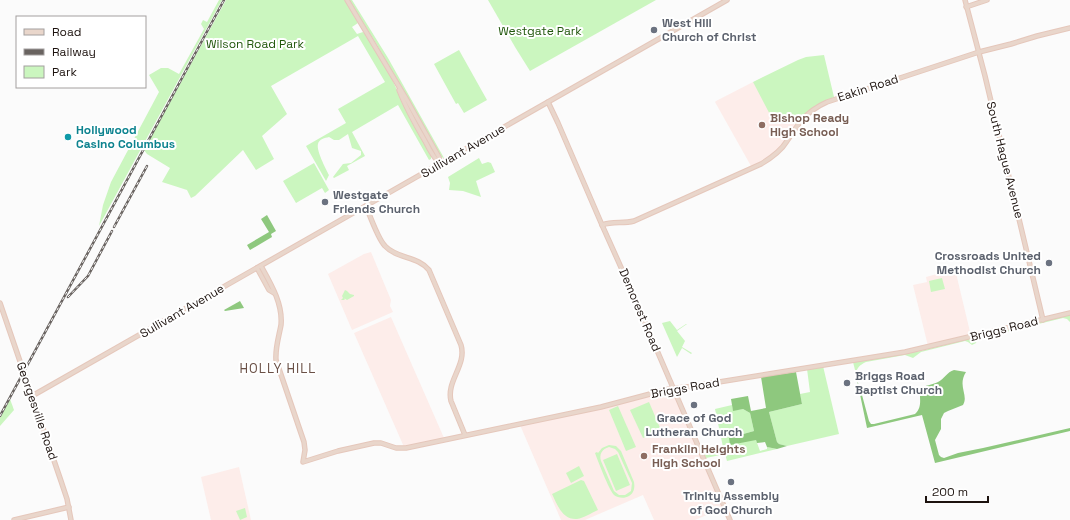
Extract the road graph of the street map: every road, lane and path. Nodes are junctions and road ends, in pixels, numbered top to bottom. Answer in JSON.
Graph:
{"nodes":[{"id":1,"x":347,"y":0,"type":"edge"},
{"id":2,"x":727,"y":0,"type":"edge"},
{"id":3,"x":965,"y":0,"type":"edge"},
{"id":4,"x":987,"y":0,"type":"edge"},
{"id":5,"x":966,"y":7,"type":"junction"},
{"id":6,"x":1070,"y":28,"type":"edge"},
{"id":7,"x":978,"y":52,"type":"junction"},
{"id":8,"x":548,"y":102,"type":"junction"},
{"id":9,"x":440,"y":164,"type":"junction"},
{"id":10,"x":366,"y":206,"type":"junction"},
{"id":11,"x":602,"y":225,"type":"junction"},
{"id":12,"x":261,"y":266,"type":"junction"},
{"id":13,"x":257,"y":268,"type":"junction"},
{"id":14,"x":274,"y":293,"type":"junction"},
{"id":15,"x":0,"y":303,"type":"edge"},
{"id":16,"x":1070,"y":313,"type":"edge"},
{"id":17,"x":1043,"y":320,"type":"junction"},
{"id":18,"x":674,"y":388,"type":"junction"},
{"id":19,"x":32,"y":396,"type":"junction"},
{"id":20,"x":465,"y":435,"type":"junction"},
{"id":21,"x":69,"y":507,"type":"junction"},
{"id":22,"x":14,"y":520,"type":"edge"},
{"id":23,"x":71,"y":520,"type":"edge"},
{"id":24,"x":730,"y":520,"type":"edge"}],
"edges":[{"from":1,"to":9,"type":"street"},
{"from":2,"to":8,"type":"street","name":"Sullivant Avenue"},
{"from":3,"to":5,"type":"street","name":"South Hague Avenue"},
{"from":4,"to":5,"type":"street"},
{"from":5,"to":7,"type":"street","name":"South Hague Avenue"},
{"from":6,"to":7,"type":"street","name":"Eakin Road"},
{"from":7,"to":11,"type":"street","name":"Eakin Road"},
{"from":7,"to":17,"type":"street","name":"South Hague Avenue"},
{"from":8,"to":9,"type":"street","name":"Sullivant Avenue"},
{"from":8,"to":11,"type":"street","name":"Demorest Road"},
{"from":9,"to":10,"type":"street","name":"Sullivant Avenue"},
{"from":10,"to":12,"type":"street","name":"Sullivant Avenue"},
{"from":10,"to":20,"type":"street"},
{"from":11,"to":18,"type":"street","name":"Demorest Road"},
{"from":12,"to":13,"type":"street","name":"Sullivant Avenue"},
{"from":12,"to":14,"type":"street"},
{"from":13,"to":14,"type":"street"},
{"from":13,"to":19,"type":"street","name":"Sullivant Avenue"},
{"from":14,"to":20,"type":"street","name":"Briggs Road"},
{"from":15,"to":19,"type":"street","name":"Georgesville Road"},
{"from":16,"to":17,"type":"street","name":"Briggs Road"},
{"from":17,"to":18,"type":"street","name":"Briggs Road"},
{"from":18,"to":20,"type":"street","name":"Briggs Road"},
{"from":18,"to":24,"type":"street","name":"Demorest Road"},
{"from":19,"to":21,"type":"street","name":"Georgesville Road"},
{"from":21,"to":22,"type":"street"},
{"from":21,"to":23,"type":"street","name":"Georgesville Road"}]}
